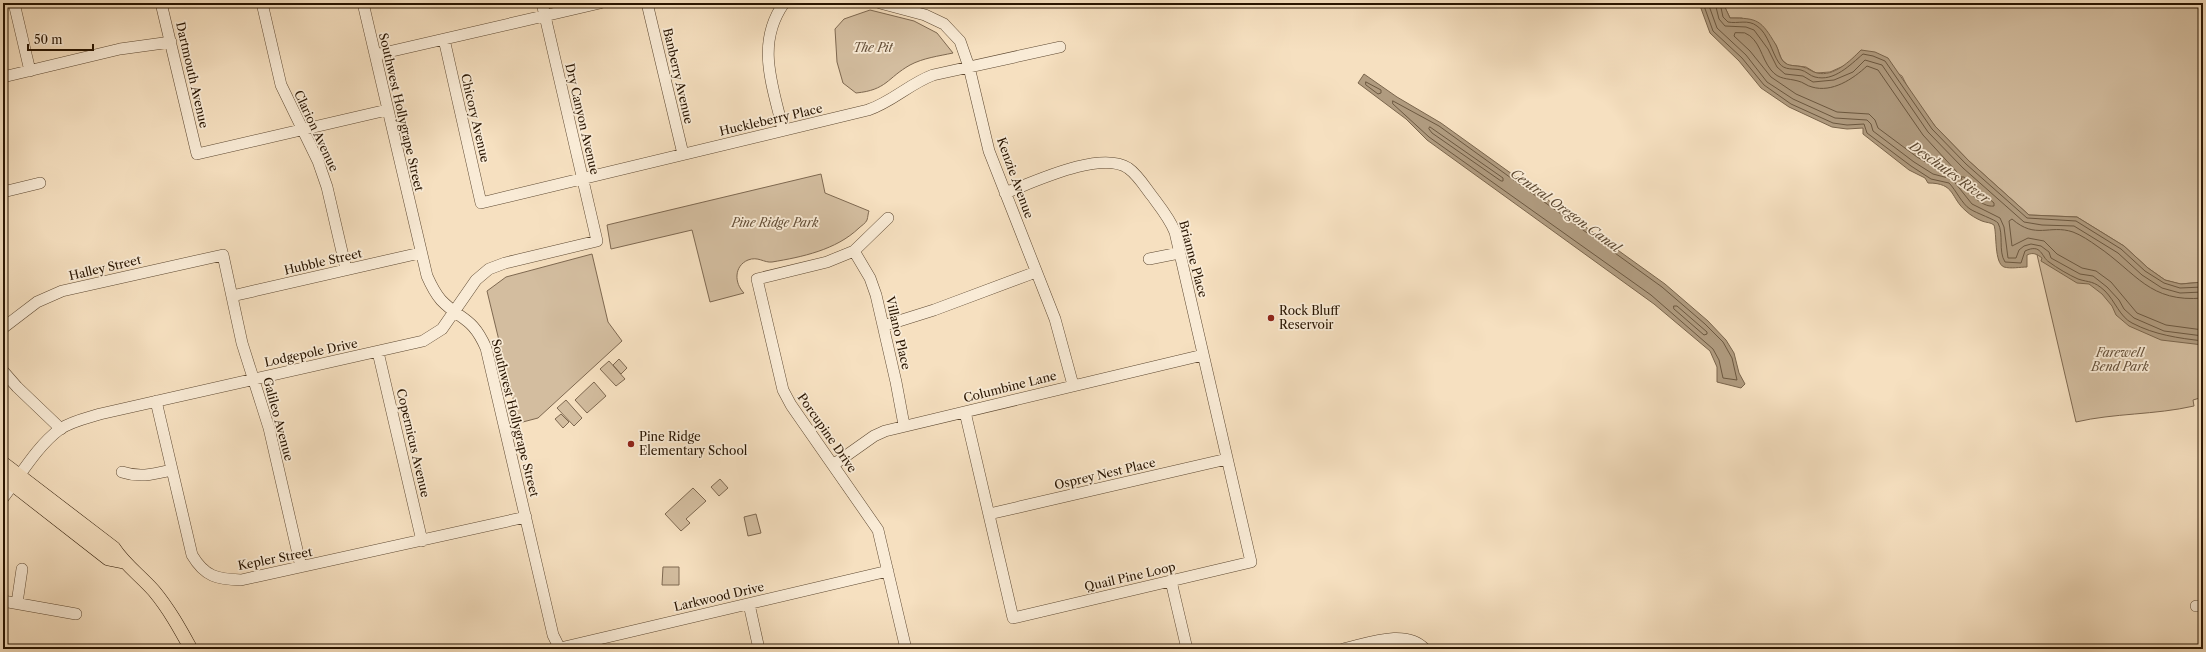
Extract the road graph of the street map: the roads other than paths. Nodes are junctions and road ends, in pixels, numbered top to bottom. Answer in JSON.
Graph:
{"nodes":[{"id":1,"x":14,"y":3,"type":"edge"},
{"id":2,"x":161,"y":3,"type":"edge"},
{"id":3,"x":262,"y":3,"type":"edge"},
{"id":4,"x":363,"y":3,"type":"edge"},
{"id":5,"x":542,"y":3,"type":"edge"},
{"id":6,"x":600,"y":3,"type":"edge"},
{"id":7,"x":647,"y":3,"type":"edge"},
{"id":8,"x":784,"y":3,"type":"edge"},
{"id":9,"x":880,"y":3,"type":"edge"},
{"id":10,"x":545,"y":16,"type":"junction"},
{"id":11,"x":444,"y":39,"type":"junction"},
{"id":12,"x":171,"y":42,"type":"junction"},
{"id":13,"x":1060,"y":47,"type":"dead end"},
{"id":14,"x":375,"y":55,"type":"junction"},
{"id":15,"x":969,"y":67,"type":"junction"},
{"id":16,"x":30,"y":70,"type":"junction"},
{"id":17,"x":3,"y":77,"type":"edge"},
{"id":18,"x":388,"y":110,"type":"junction"},
{"id":19,"x":302,"y":130,"type":"junction"},
{"id":20,"x":783,"y":130,"type":"junction"},
{"id":21,"x":683,"y":154,"type":"junction"},
{"id":22,"x":582,"y":178,"type":"junction"},
{"id":23,"x":40,"y":183,"type":"dead end"},
{"id":24,"x":3,"y":192,"type":"edge"},
{"id":25,"x":1005,"y":193,"type":"junction"},
{"id":26,"x":481,"y":203,"type":"joint"},
{"id":27,"x":888,"y":218,"type":"dead end"},
{"id":28,"x":597,"y":241,"type":"joint"},
{"id":29,"x":854,"y":251,"type":"junction"},
{"id":30,"x":1179,"y":252,"type":"junction"},
{"id":31,"x":420,"y":253,"type":"junction"},
{"id":32,"x":223,"y":255,"type":"joint"},
{"id":33,"x":1149,"y":259,"type":"dead end"},
{"id":34,"x":346,"y":269,"type":"junction"},
{"id":35,"x":1036,"y":272,"type":"junction"},
{"id":36,"x":232,"y":296,"type":"junction"},
{"id":37,"x":455,"y":311,"type":"junction"},
{"id":38,"x":883,"y":326,"type":"junction"},
{"id":39,"x":3,"y":328,"type":"edge"},
{"id":40,"x":378,"y":352,"type":"junction"},
{"id":41,"x":1203,"y":355,"type":"junction"},
{"id":42,"x":3,"y":371,"type":"edge"},
{"id":43,"x":254,"y":378,"type":"junction"},
{"id":44,"x":1073,"y":385,"type":"junction"},
{"id":45,"x":156,"y":402,"type":"junction"},
{"id":46,"x":965,"y":412,"type":"junction"},
{"id":47,"x":904,"y":425,"type":"junction"},
{"id":48,"x":61,"y":429,"type":"junction"},
{"id":49,"x":1227,"y":458,"type":"junction"},
{"id":50,"x":3,"y":463,"type":"edge"},
{"id":51,"x":833,"y":465,"type":"junction"},
{"id":52,"x":172,"y":470,"type":"junction"},
{"id":53,"x":122,"y":472,"type":"dead end"},
{"id":54,"x":12,"y":480,"type":"edge"},
{"id":55,"x":3,"y":498,"type":"edge"},
{"id":56,"x":989,"y":514,"type":"junction"},
{"id":57,"x":526,"y":517,"type":"junction"},
{"id":58,"x":422,"y":541,"type":"junction"},
{"id":59,"x":301,"y":567,"type":"junction"},
{"id":60,"x":22,"y":569,"type":"dead end"},
{"id":61,"x":888,"y":571,"type":"junction"},
{"id":62,"x":1171,"y":581,"type":"junction"},
{"id":63,"x":3,"y":601,"type":"edge"},
{"id":64,"x":17,"y":603,"type":"junction"},
{"id":65,"x":749,"y":604,"type":"junction"},
{"id":66,"x":76,"y":614,"type":"dead end"},
{"id":67,"x":191,"y":649,"type":"edge"},
{"id":68,"x":558,"y":649,"type":"edge"},
{"id":69,"x":759,"y":649,"type":"edge"},
{"id":70,"x":906,"y":649,"type":"edge"},
{"id":71,"x":1187,"y":649,"type":"edge"},
{"id":72,"x":1343,"y":649,"type":"edge"},
{"id":73,"x":1425,"y":649,"type":"edge"}],
"edges":[{"from":1,"to":16,"type":"street"},
{"from":2,"to":12,"type":"street","name":"Dartmouth Avenue"},
{"from":3,"to":19,"type":"street","name":"Clarion Avenue"},
{"from":4,"to":14,"type":"street","name":"Southwest Hollygrape Street"},
{"from":5,"to":10,"type":"street","name":"Dry Canyon Avenue"},
{"from":6,"to":10,"type":"street"},
{"from":7,"to":21,"type":"street","name":"Banberry Avenue"},
{"from":8,"to":20,"type":"street"},
{"from":9,"to":15,"type":"street","name":"Kenzie Avenue"},
{"from":10,"to":11,"type":"street"},
{"from":10,"to":22,"type":"street","name":"Dry Canyon Avenue"},
{"from":11,"to":14,"type":"street"},
{"from":11,"to":26,"type":"street","name":"Chicory Avenue"},
{"from":12,"to":16,"type":"street"},
{"from":12,"to":19,"type":"street","name":"Dartmouth Avenue"},
{"from":13,"to":15,"type":"street","name":"Huckleberry Place"},
{"from":14,"to":18,"type":"street","name":"Southwest Hollygrape Street"},
{"from":15,"to":20,"type":"street","name":"Huckleberry Place"},
{"from":15,"to":25,"type":"street","name":"Kenzie Avenue"},
{"from":16,"to":17,"type":"street"},
{"from":18,"to":19,"type":"street"},
{"from":18,"to":31,"type":"street","name":"Southwest Hollygrape Street"},
{"from":19,"to":34,"type":"street","name":"Clarion Avenue"},
{"from":20,"to":21,"type":"street","name":"Huckleberry Place"},
{"from":21,"to":22,"type":"street","name":"Huckleberry Place"},
{"from":22,"to":26,"type":"street","name":"Huckleberry Place"},
{"from":22,"to":28,"type":"street","name":"Dry Canyon Avenue"},
{"from":23,"to":24,"type":"street"},
{"from":25,"to":30,"type":"street","name":"Brianne Place"},
{"from":25,"to":35,"type":"street","name":"Kenzie Avenue"},
{"from":27,"to":29,"type":"street"},
{"from":28,"to":37,"type":"street","name":"Lodgepole Drive"},
{"from":29,"to":38,"type":"street","name":"Villano Place"},
{"from":29,"to":51,"type":"street","name":"Porcupine Drive"},
{"from":30,"to":33,"type":"street"},
{"from":30,"to":41,"type":"street","name":"Brianne Place"},
{"from":31,"to":34,"type":"street","name":"Hubble Street"},
{"from":31,"to":37,"type":"street","name":"Southwest Hollygrape Street"},
{"from":32,"to":36,"type":"street","name":"Galileo Avenue"},
{"from":32,"to":39,"type":"street","name":"Halley Street"},
{"from":34,"to":36,"type":"street","name":"Hubble Street"},
{"from":35,"to":38,"type":"street"},
{"from":35,"to":44,"type":"street","name":"Kenzie Avenue"},
{"from":36,"to":43,"type":"street","name":"Galileo Avenue"},
{"from":37,"to":40,"type":"street","name":"Lodgepole Drive"},
{"from":37,"to":57,"type":"street","name":"Southwest Hollygrape Street"},
{"from":38,"to":47,"type":"street","name":"Villano Place"},
{"from":40,"to":43,"type":"street","name":"Lodgepole Drive"},
{"from":40,"to":58,"type":"street","name":"Copernicus Avenue"},
{"from":41,"to":44,"type":"street","name":"Columbine Lane"},
{"from":41,"to":49,"type":"street","name":"Quail Pine Loop"},
{"from":42,"to":48,"type":"street"},
{"from":43,"to":45,"type":"street","name":"Lodgepole Drive"},
{"from":43,"to":59,"type":"street","name":"Galileo Avenue"},
{"from":44,"to":46,"type":"street","name":"Columbine Lane"},
{"from":45,"to":48,"type":"street","name":"Lodgepole Drive"},
{"from":45,"to":52,"type":"street","name":"Kepler Street"},
{"from":46,"to":47,"type":"street","name":"Columbine Lane"},
{"from":46,"to":56,"type":"street","name":"Quail Pine Loop"},
{"from":47,"to":51,"type":"street","name":"Columbine Lane"},
{"from":48,"to":54,"type":"street","name":"Lodgepole Drive"},
{"from":49,"to":56,"type":"street","name":"Osprey Nest Place"},
{"from":49,"to":62,"type":"street","name":"Quail Pine Loop"},
{"from":50,"to":54,"type":"main road"},
{"from":51,"to":61,"type":"street","name":"Porcupine Drive"},
{"from":52,"to":53,"type":"street"},
{"from":52,"to":59,"type":"street","name":"Kepler Street"},
{"from":54,"to":55,"type":"street","name":"Lodgepole Drive"},
{"from":54,"to":67,"type":"main road"},
{"from":56,"to":62,"type":"street","name":"Quail Pine Loop"},
{"from":57,"to":58,"type":"street","name":"Kepler Street"},
{"from":57,"to":68,"type":"street","name":"Southwest Hollygrape Street"},
{"from":58,"to":59,"type":"street","name":"Kepler Street"},
{"from":60,"to":64,"type":"street"},
{"from":61,"to":65,"type":"street","name":"Larkwood Drive"},
{"from":61,"to":70,"type":"street","name":"Porcupine Drive"},
{"from":62,"to":71,"type":"street"},
{"from":63,"to":64,"type":"street"},
{"from":64,"to":66,"type":"street"},
{"from":65,"to":68,"type":"street","name":"Larkwood Drive"},
{"from":65,"to":69,"type":"street"},
{"from":72,"to":73,"type":"street"}]}
